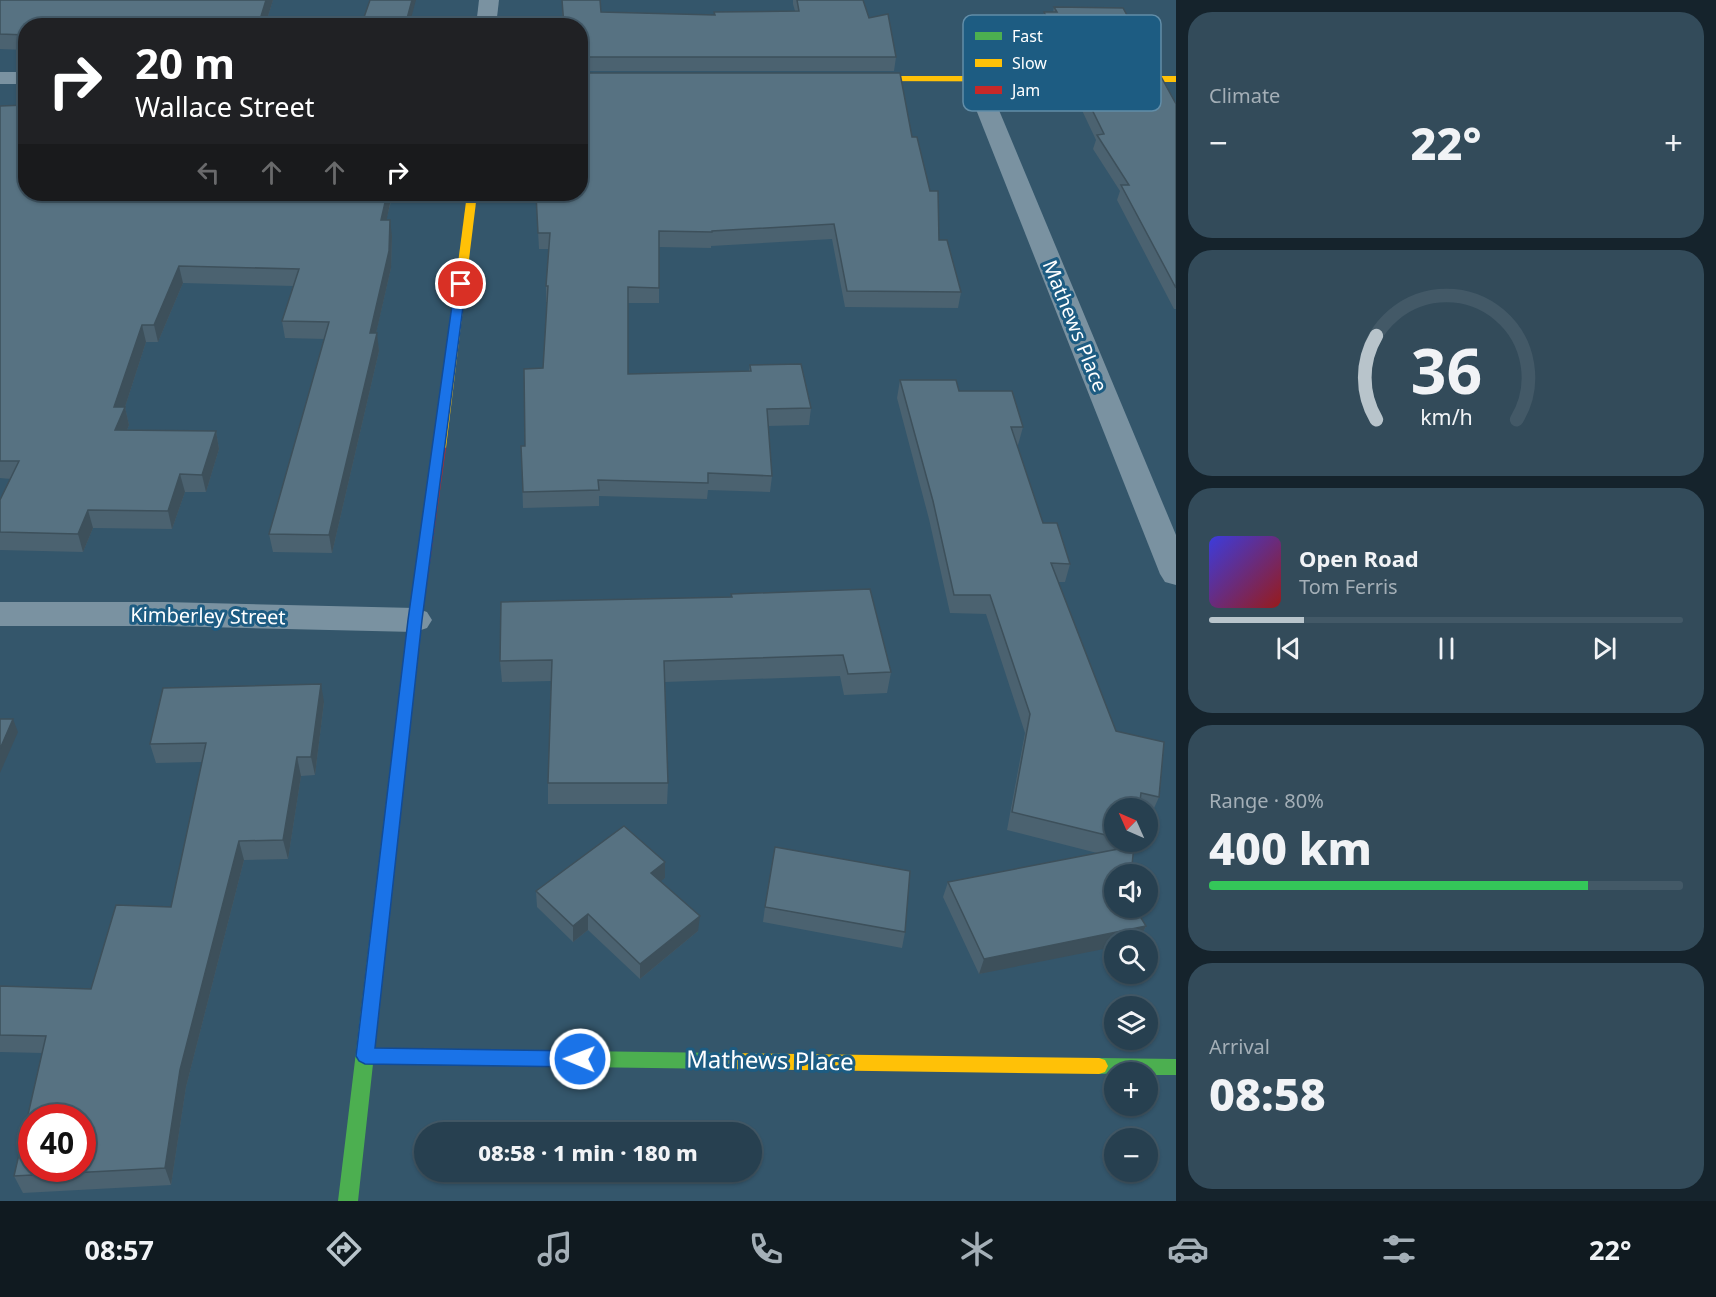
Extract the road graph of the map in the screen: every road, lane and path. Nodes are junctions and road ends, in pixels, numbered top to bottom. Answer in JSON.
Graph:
{"nodes":[{"id":1,"x":489,"y":0,"type":"edge"},
{"id":2,"x":487,"y":18,"type":"edge"},
{"id":3,"x":0,"y":78,"type":"edge"},
{"id":4,"x":18,"y":78,"type":"edge"},
{"id":5,"x":843,"y":79,"type":"edge"},
{"id":6,"x":963,"y":79,"type":"edge"},
{"id":7,"x":1161,"y":80,"type":"edge"},
{"id":8,"x":1176,"y":80,"type":"edge"},
{"id":9,"x":988,"y":111,"type":"edge"},
{"id":10,"x":471,"y":201,"type":"edge"},
{"id":11,"x":1176,"y":574,"type":"edge"},
{"id":12,"x":0,"y":614,"type":"edge"},
{"id":13,"x":415,"y":620,"type":"junction"},
{"id":14,"x":365,"y":1056,"type":"junction"},
{"id":15,"x":1176,"y":1067,"type":"edge"},
{"id":16,"x":348,"y":1201,"type":"edge"}],
"edges":[{"from":1,"to":2,"type":"street"},
{"from":3,"to":4,"type":"street"},
{"from":5,"to":6,"type":"street"},
{"from":7,"to":8,"type":"street"},
{"from":9,"to":11,"type":"street","name":"Mathews Place"},
{"from":10,"to":13,"type":"street"},
{"from":12,"to":13,"type":"street","name":"Kimberley Street"},
{"from":13,"to":14,"type":"street"},
{"from":14,"to":15,"type":"street","name":"Mathews Place"},
{"from":14,"to":16,"type":"street"}]}
